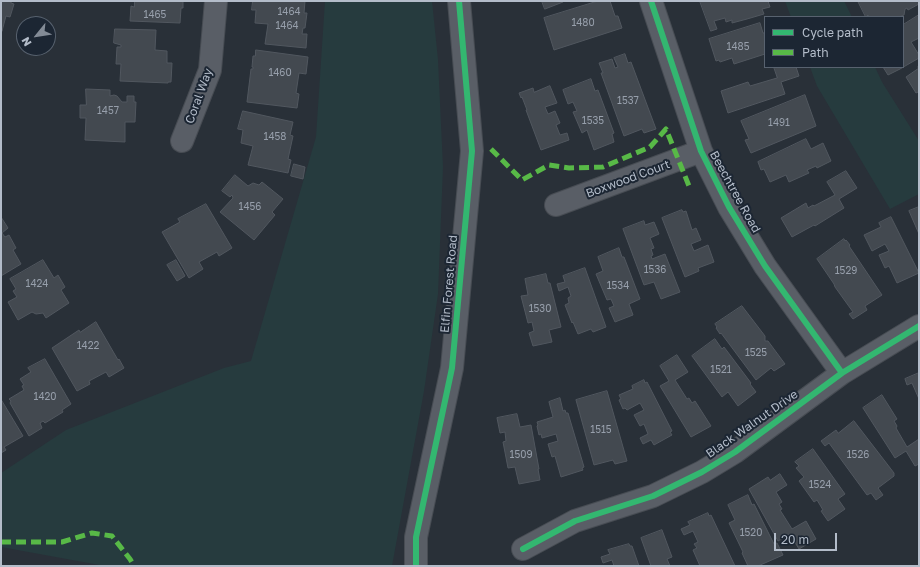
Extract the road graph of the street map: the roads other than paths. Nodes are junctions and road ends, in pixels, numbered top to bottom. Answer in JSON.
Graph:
{"nodes":[{"id":1,"x":216,"y":1,"type":"edge"},
{"id":2,"x":459,"y":1,"type":"edge"},
{"id":3,"x":651,"y":1,"type":"edge"},
{"id":4,"x":182,"y":141,"type":"dead end"},
{"id":5,"x":701,"y":151,"type":"junction"},
{"id":6,"x":556,"y":205,"type":"dead end"},
{"id":7,"x":919,"y":326,"type":"edge"},
{"id":8,"x":842,"y":373,"type":"junction"},
{"id":9,"x":523,"y":548,"type":"dead end"},
{"id":10,"x":416,"y":566,"type":"edge"}],
"edges":[{"from":1,"to":4,"type":"street","name":"Coral Way"},
{"from":2,"to":10,"type":"street","name":"Elfin Forest Road"},
{"from":3,"to":5,"type":"street","name":"Beechtree Road"},
{"from":5,"to":6,"type":"street","name":"Boxwood Court"},
{"from":5,"to":8,"type":"street","name":"Beechtree Road"},
{"from":7,"to":8,"type":"street","name":"Black Walnut Drive"},
{"from":8,"to":9,"type":"street","name":"Black Walnut Drive"}]}
